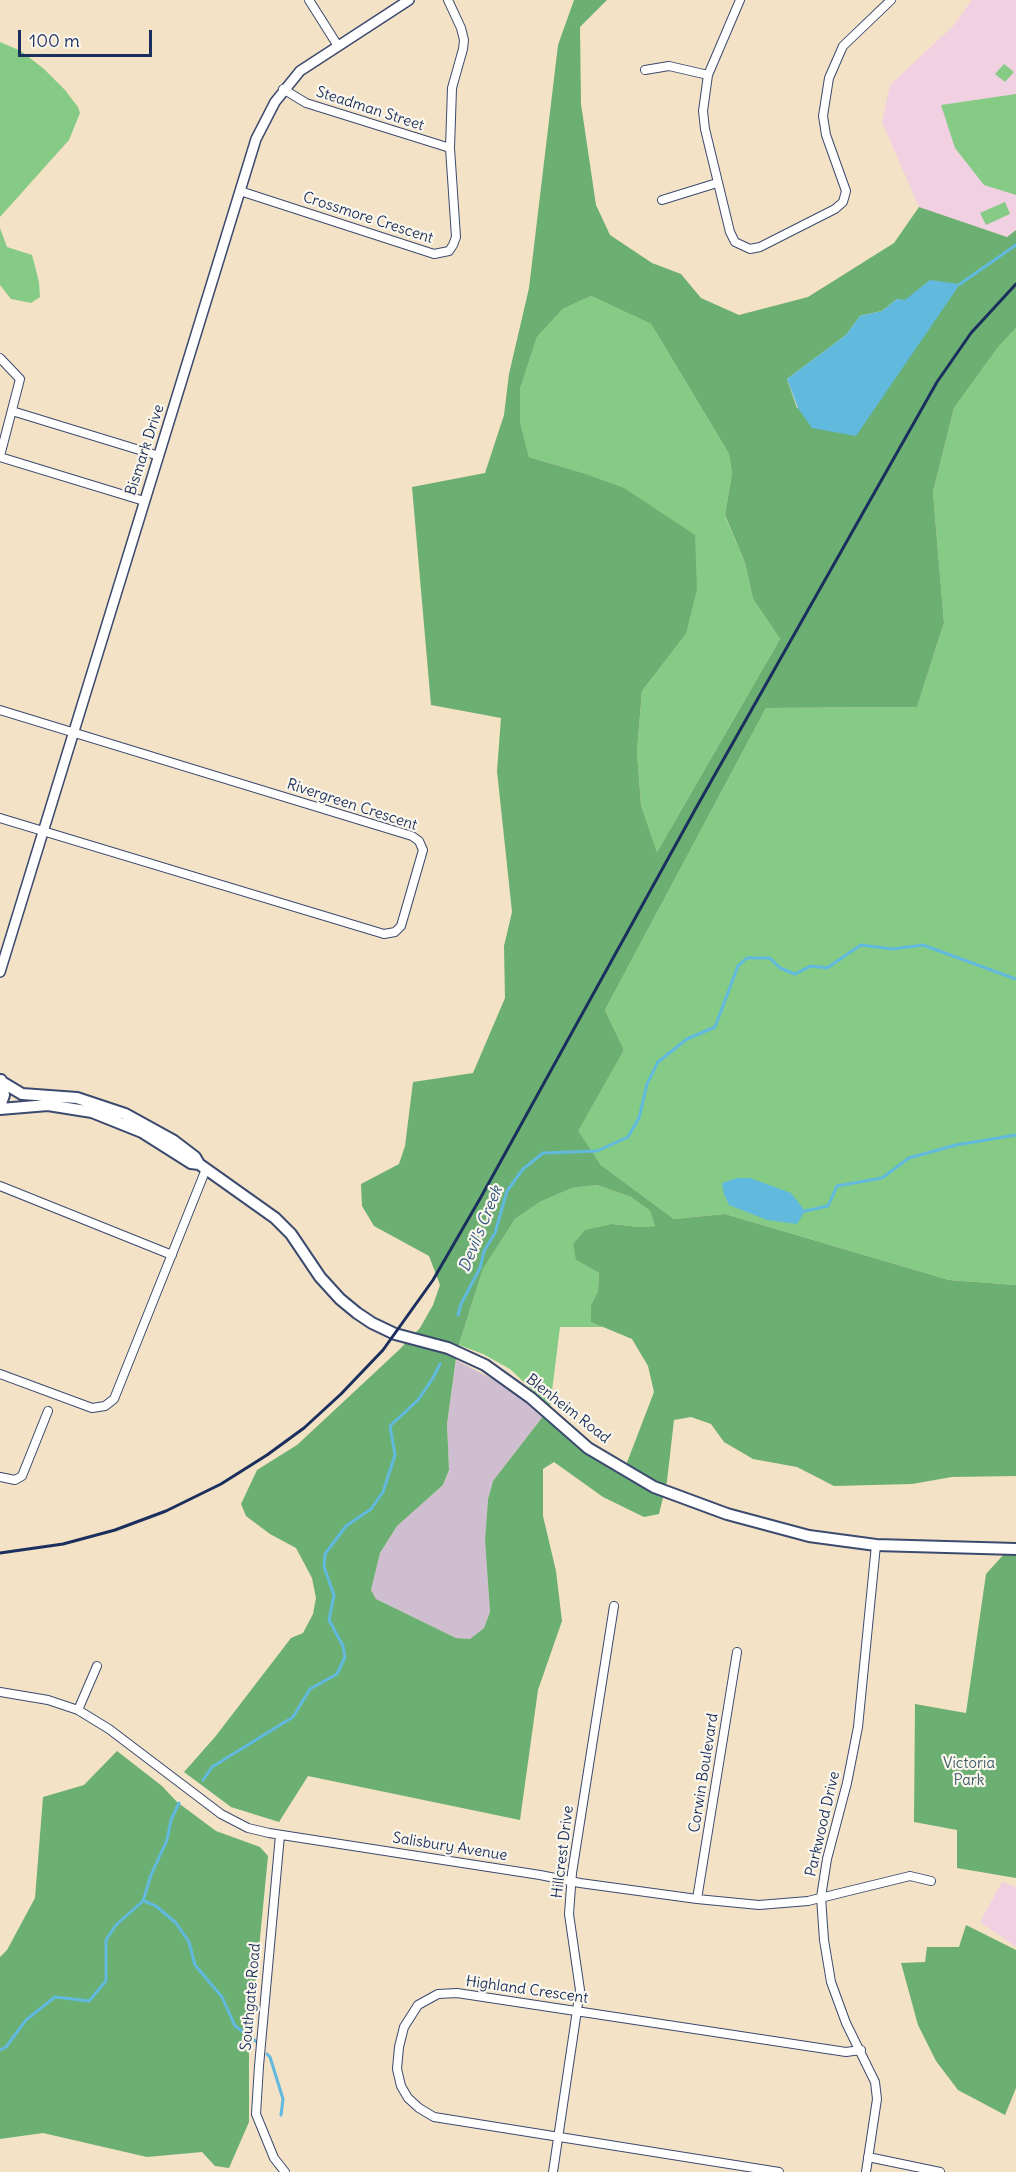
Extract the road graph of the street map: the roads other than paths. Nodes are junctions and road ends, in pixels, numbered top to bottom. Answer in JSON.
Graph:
{"nodes":[{"id":1,"x":309,"y":0,"type":"edge"},
{"id":2,"x":409,"y":0,"type":"edge"},
{"id":3,"x":448,"y":0,"type":"edge"},
{"id":4,"x":740,"y":0,"type":"edge"},
{"id":5,"x":891,"y":0,"type":"edge"},
{"id":6,"x":338,"y":46,"type":"junction"},
{"id":7,"x":645,"y":70,"type":"dead end"},
{"id":8,"x":708,"y":75,"type":"junction"},
{"id":9,"x":284,"y":89,"type":"junction"},
{"id":10,"x":450,"y":148,"type":"junction"},
{"id":11,"x":717,"y":183,"type":"junction"},
{"id":12,"x":240,"y":191,"type":"junction"},
{"id":13,"x":662,"y":200,"type":"dead end"},
{"id":14,"x":0,"y":358,"type":"edge"},
{"id":15,"x":12,"y":411,"type":"junction"},
{"id":16,"x":0,"y":456,"type":"edge"},
{"id":17,"x":159,"y":456,"type":"junction"},
{"id":18,"x":144,"y":501,"type":"junction"},
{"id":19,"x":0,"y":710,"type":"edge"},
{"id":20,"x":73,"y":733,"type":"junction"},
{"id":21,"x":0,"y":818,"type":"edge"},
{"id":22,"x":43,"y":831,"type":"junction"},
{"id":23,"x":0,"y":972,"type":"edge"},
{"id":24,"x":1,"y":1080,"type":"edge"},
{"id":25,"x":0,"y":1107,"type":"edge"},
{"id":26,"x":203,"y":1166,"type":"junction"},
{"id":27,"x":0,"y":1186,"type":"edge"},
{"id":28,"x":172,"y":1255,"type":"junction"},
{"id":29,"x":0,"y":1374,"type":"edge"},
{"id":30,"x":48,"y":1411,"type":"dead end"},
{"id":31,"x":0,"y":1478,"type":"edge"},
{"id":32,"x":876,"y":1545,"type":"junction"},
{"id":33,"x":1016,"y":1549,"type":"edge"},
{"id":34,"x":614,"y":1606,"type":"dead end"},
{"id":35,"x":737,"y":1652,"type":"dead end"},
{"id":36,"x":97,"y":1666,"type":"dead end"},
{"id":37,"x":0,"y":1692,"type":"edge"},
{"id":38,"x":78,"y":1710,"type":"junction"},
{"id":39,"x":280,"y":1835,"type":"junction"},
{"id":40,"x":571,"y":1881,"type":"junction"},
{"id":41,"x":931,"y":1881,"type":"dead end"},
{"id":42,"x":821,"y":1897,"type":"junction"},
{"id":43,"x":697,"y":1899,"type":"junction"},
{"id":44,"x":578,"y":2011,"type":"junction"},
{"id":45,"x":861,"y":2049,"type":"junction"},
{"id":46,"x":558,"y":2137,"type":"junction"},
{"id":47,"x":868,"y":2157,"type":"junction"},
{"id":48,"x":285,"y":2172,"type":"edge"},
{"id":49,"x":553,"y":2172,"type":"edge"},
{"id":50,"x":779,"y":2172,"type":"edge"},
{"id":51,"x":866,"y":2172,"type":"edge"},
{"id":52,"x":940,"y":2172,"type":"edge"}],
"edges":[{"from":1,"to":6,"type":"street"},
{"from":2,"to":6,"type":"street","name":"Bismark Drive"},
{"from":3,"to":10,"type":"street","name":"Crossmore Crescent"},
{"from":4,"to":8,"type":"street"},
{"from":5,"to":11,"type":"street"},
{"from":6,"to":9,"type":"street","name":"Bismark Drive"},
{"from":7,"to":8,"type":"street"},
{"from":8,"to":11,"type":"street"},
{"from":9,"to":10,"type":"street","name":"Steadman Street"},
{"from":9,"to":12,"type":"street","name":"Bismark Drive"},
{"from":10,"to":12,"type":"street","name":"Crossmore Crescent"},
{"from":11,"to":13,"type":"street"},
{"from":12,"to":17,"type":"street","name":"Bismark Drive"},
{"from":14,"to":15,"type":"street"},
{"from":15,"to":16,"type":"street"},
{"from":15,"to":17,"type":"street"},
{"from":16,"to":18,"type":"street"},
{"from":17,"to":18,"type":"street","name":"Bismark Drive"},
{"from":18,"to":20,"type":"street","name":"Bismark Drive"},
{"from":19,"to":20,"type":"street"},
{"from":20,"to":22,"type":"street","name":"Bismark Drive"},
{"from":20,"to":22,"type":"street","name":"Rivergreen Crescent"},
{"from":21,"to":22,"type":"street"},
{"from":22,"to":23,"type":"street","name":"Bismark Drive"},
{"from":24,"to":25,"type":"main road"},
{"from":24,"to":26,"type":"main road","name":"Blenheim Road"},
{"from":25,"to":26,"type":"main road","name":"Blenheim Road"},
{"from":26,"to":28,"type":"street"},
{"from":26,"to":32,"type":"main road","name":"Blenheim Road"},
{"from":27,"to":28,"type":"street"},
{"from":28,"to":29,"type":"street"},
{"from":30,"to":31,"type":"street"},
{"from":32,"to":33,"type":"main road","name":"Blenheim Road"},
{"from":32,"to":42,"type":"street","name":"Parkwood Drive"},
{"from":34,"to":40,"type":"street","name":"Hillcrest Drive"},
{"from":35,"to":43,"type":"street","name":"Corwin Boulevard"},
{"from":36,"to":38,"type":"street"},
{"from":37,"to":38,"type":"street","name":"Salisbury Avenue"},
{"from":38,"to":39,"type":"street","name":"Salisbury Avenue"},
{"from":39,"to":40,"type":"street","name":"Salisbury Avenue"},
{"from":39,"to":48,"type":"street","name":"Southgate Road"},
{"from":40,"to":43,"type":"street","name":"Salisbury Avenue"},
{"from":40,"to":44,"type":"street","name":"Hillcrest Drive"},
{"from":41,"to":42,"type":"street","name":"Salisbury Avenue"},
{"from":42,"to":43,"type":"street","name":"Salisbury Avenue"},
{"from":42,"to":45,"type":"street","name":"Parkwood Drive"},
{"from":44,"to":45,"type":"street","name":"Highland Crescent"},
{"from":44,"to":46,"type":"street","name":"Hillcrest Drive"},
{"from":44,"to":46,"type":"street","name":"Highland Crescent"},
{"from":45,"to":47,"type":"street","name":"Parkwood Drive"},
{"from":46,"to":49,"type":"street","name":"Hillcrest Drive"},
{"from":46,"to":50,"type":"street","name":"Highland Crescent"},
{"from":47,"to":51,"type":"street","name":"Parkwood Drive"},
{"from":47,"to":52,"type":"street"}]}
